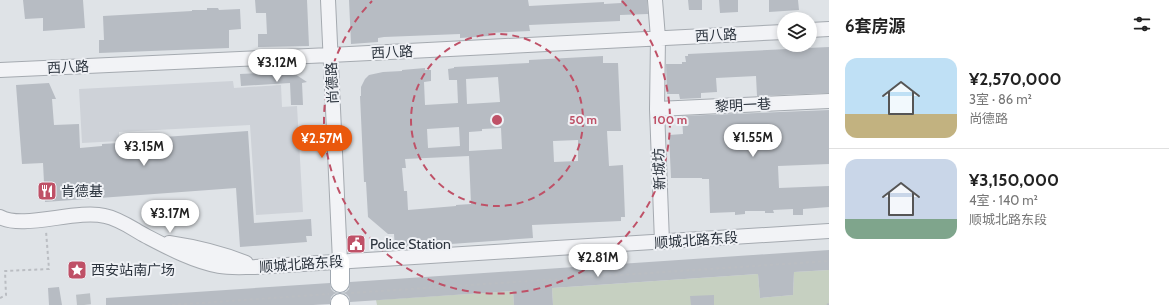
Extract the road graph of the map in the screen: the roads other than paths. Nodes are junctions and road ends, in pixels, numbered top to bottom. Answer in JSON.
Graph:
{"nodes":[{"id":1,"x":328,"y":0,"type":"edge"},
{"id":2,"x":655,"y":0,"type":"edge"},
{"id":3,"x":817,"y":30,"type":"edge"},
{"id":4,"x":829,"y":30,"type":"edge"},
{"id":5,"x":777,"y":32,"type":"edge"},
{"id":6,"x":658,"y":38,"type":"junction"},
{"id":7,"x":330,"y":56,"type":"junction"},
{"id":8,"x":0,"y":70,"type":"edge"},
{"id":9,"x":829,"y":101,"type":"edge"},
{"id":10,"x":657,"y":109,"type":"junction"},
{"id":11,"x":0,"y":208,"type":"edge"},
{"id":12,"x":0,"y":217,"type":"edge"},
{"id":13,"x":25,"y":221,"type":"junction"},
{"id":14,"x":829,"y":231,"type":"edge"},
{"id":15,"x":662,"y":242,"type":"junction"},
{"id":16,"x":340,"y":261,"type":"junction"},
{"id":17,"x":339,"y":296,"type":"edge"}],
"edges":[{"from":1,"to":7,"type":"street","name":"尚德路"},
{"from":2,"to":6,"type":"street","name":"新城坊"},
{"from":3,"to":4,"type":"street"},
{"from":5,"to":6,"type":"street","name":"西八路"},
{"from":6,"to":7,"type":"street","name":"西八路"},
{"from":6,"to":10,"type":"street","name":"新城坊"},
{"from":7,"to":8,"type":"street","name":"西八路"},
{"from":7,"to":16,"type":"street","name":"尚德路"},
{"from":9,"to":10,"type":"street","name":"黎明一巷"},
{"from":10,"to":15,"type":"street","name":"新城坊"},
{"from":11,"to":13,"type":"street"},
{"from":12,"to":13,"type":"street","name":"顺城北路东段"},
{"from":13,"to":16,"type":"street","name":"顺城北路东段"},
{"from":14,"to":15,"type":"street","name":"顺城北路东段"},
{"from":15,"to":16,"type":"street","name":"顺城北路东段"},
{"from":16,"to":17,"type":"main road"}]}
